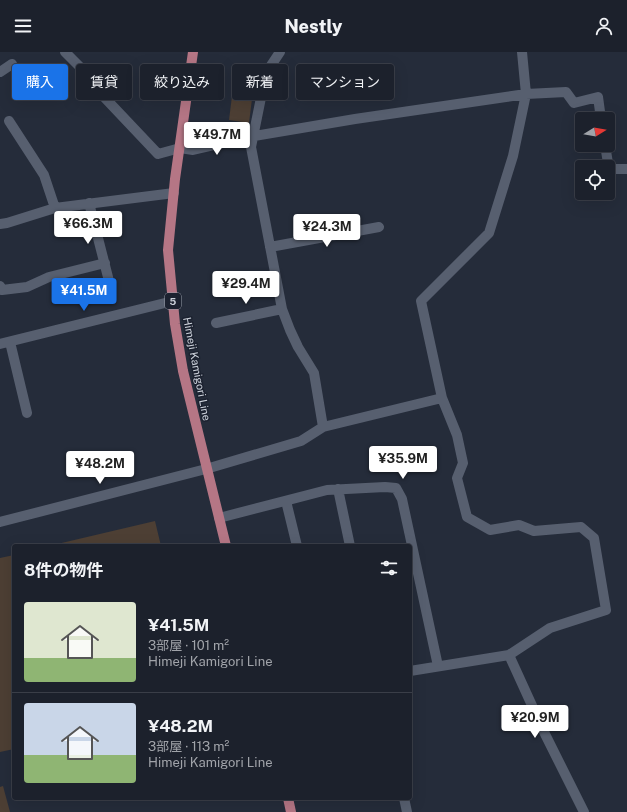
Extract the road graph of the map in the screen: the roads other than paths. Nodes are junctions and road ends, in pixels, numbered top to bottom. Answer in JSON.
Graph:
{"nodes":[{"id":1,"x":65,"y":52,"type":"edge"},
{"id":2,"x":193,"y":52,"type":"edge"},
{"id":3,"x":280,"y":52,"type":"edge"},
{"id":4,"x":522,"y":52,"type":"edge"},
{"id":5,"x":12,"y":64,"type":"dead end"},
{"id":6,"x":0,"y":72,"type":"edge"},
{"id":7,"x":526,"y":94,"type":"junction"},
{"id":8,"x":600,"y":112,"type":"edge"},
{"id":9,"x":9,"y":121,"type":"dead end"},
{"id":10,"x":254,"y":136,"type":"junction"},
{"id":11,"x":180,"y":148,"type":"junction"},
{"id":12,"x":606,"y":152,"type":"edge"},
{"id":13,"x":627,"y":169,"type":"edge"},
{"id":14,"x":174,"y":193,"type":"junction"},
{"id":15,"x":89,"y":204,"type":"junction"},
{"id":16,"x":55,"y":208,"type":"junction"},
{"id":17,"x":0,"y":224,"type":"edge"},
{"id":18,"x":379,"y":227,"type":"dead end"},
{"id":19,"x":270,"y":247,"type":"junction"},
{"id":20,"x":104,"y":263,"type":"junction"},
{"id":21,"x":109,"y":281,"type":"dead end"},
{"id":22,"x":0,"y":286,"type":"edge"},
{"id":23,"x":172,"y":301,"type":"junction"},
{"id":24,"x":282,"y":309,"type":"junction"},
{"id":25,"x":216,"y":322,"type":"dead end"},
{"id":26,"x":10,"y":342,"type":"junction"},
{"id":27,"x":0,"y":344,"type":"edge"},
{"id":28,"x":442,"y":398,"type":"junction"},
{"id":29,"x":27,"y":413,"type":"dead end"},
{"id":30,"x":323,"y":427,"type":"junction"},
{"id":31,"x":206,"y":468,"type":"junction"},
{"id":32,"x":338,"y":489,"type":"junction"},
{"id":33,"x":286,"y":501,"type":"junction"},
{"id":34,"x":219,"y":518,"type":"junction"},
{"id":35,"x":0,"y":522,"type":"edge"},
{"id":36,"x":226,"y":544,"type":"edge"},
{"id":37,"x":297,"y":544,"type":"edge"},
{"id":38,"x":350,"y":544,"type":"edge"},
{"id":39,"x":412,"y":544,"type":"edge"},
{"id":40,"x":412,"y":545,"type":"edge"},
{"id":41,"x":509,"y":655,"type":"junction"},
{"id":42,"x":438,"y":666,"type":"junction"},
{"id":43,"x":412,"y":671,"type":"edge"},
{"id":44,"x":288,"y":800,"type":"edge"},
{"id":45,"x":404,"y":800,"type":"edge"},
{"id":46,"x":291,"y":812,"type":"edge"},
{"id":47,"x":407,"y":812,"type":"edge"},
{"id":48,"x":584,"y":812,"type":"edge"}],
"edges":[{"from":1,"to":11,"type":"street"},
{"from":2,"to":11,"type":"main road","name":"Himeji Kamigori Line","number":"5"},
{"from":3,"to":10,"type":"street"},
{"from":4,"to":7,"type":"street"},
{"from":5,"to":6,"type":"street"},
{"from":7,"to":8,"type":"street"},
{"from":7,"to":10,"type":"street"},
{"from":7,"to":28,"type":"street"},
{"from":9,"to":16,"type":"street"},
{"from":10,"to":11,"type":"street"},
{"from":10,"to":19,"type":"street"},
{"from":11,"to":14,"type":"main road","name":"Himeji Kamigori Line","number":"5"},
{"from":12,"to":13,"type":"street"},
{"from":14,"to":15,"type":"street"},
{"from":14,"to":23,"type":"main road","name":"Himeji Kamigori Line","number":"5"},
{"from":15,"to":16,"type":"street"},
{"from":15,"to":20,"type":"street"},
{"from":16,"to":17,"type":"street"},
{"from":18,"to":19,"type":"street"},
{"from":19,"to":24,"type":"street"},
{"from":20,"to":21,"type":"street"},
{"from":20,"to":22,"type":"street"},
{"from":23,"to":26,"type":"street"},
{"from":23,"to":31,"type":"main road","name":"Himeji Kamigori Line","number":"5"},
{"from":24,"to":25,"type":"street"},
{"from":24,"to":30,"type":"street"},
{"from":26,"to":27,"type":"street"},
{"from":26,"to":29,"type":"street"},
{"from":28,"to":30,"type":"street"},
{"from":28,"to":41,"type":"street"},
{"from":30,"to":31,"type":"street"},
{"from":31,"to":34,"type":"main road","name":"Himeji Kamigori Line","number":"5"},
{"from":31,"to":35,"type":"street"},
{"from":32,"to":33,"type":"street"},
{"from":32,"to":38,"type":"street"},
{"from":32,"to":39,"type":"street"},
{"from":33,"to":34,"type":"street"},
{"from":33,"to":37,"type":"street"},
{"from":34,"to":36,"type":"main road","name":"Himeji Kamigori Line","number":"5"},
{"from":40,"to":42,"type":"street"},
{"from":41,"to":42,"type":"street"},
{"from":41,"to":48,"type":"street"},
{"from":42,"to":43,"type":"street"},
{"from":44,"to":46,"type":"main road"},
{"from":45,"to":47,"type":"street"}]}
